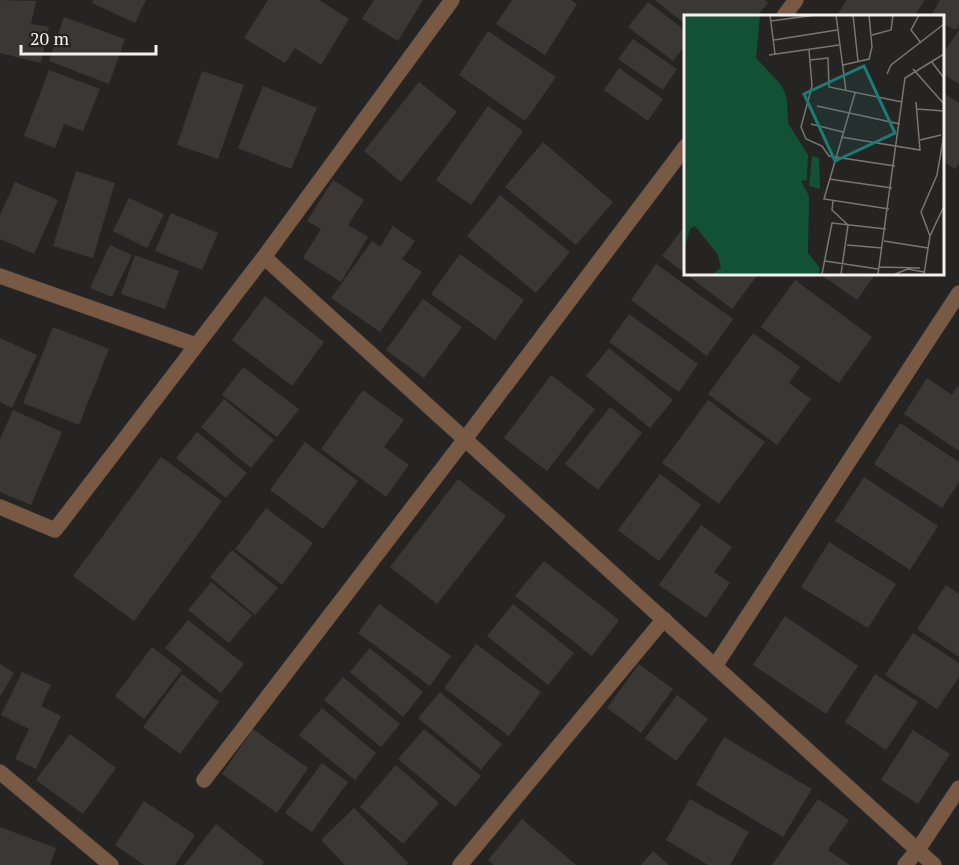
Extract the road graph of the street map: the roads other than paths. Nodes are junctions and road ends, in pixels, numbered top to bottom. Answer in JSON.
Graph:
{"nodes":[{"id":1,"x":452,"y":0,"type":"edge"},
{"id":2,"x":796,"y":0,"type":"edge"},
{"id":3,"x":785,"y":15,"type":"edge"},
{"id":4,"x":684,"y":149,"type":"edge"},
{"id":5,"x":264,"y":257,"type":"junction"},
{"id":6,"x":0,"y":276,"type":"edge"},
{"id":7,"x":959,"y":293,"type":"edge"},
{"id":8,"x":196,"y":345,"type":"junction"},
{"id":9,"x":465,"y":439,"type":"junction"},
{"id":10,"x":0,"y":507,"type":"edge"},
{"id":11,"x":664,"y":619,"type":"junction"},
{"id":12,"x":715,"y":666,"type":"junction"},
{"id":13,"x":0,"y":772,"type":"edge"},
{"id":14,"x":204,"y":780,"type":"dead end"},
{"id":15,"x":959,"y":788,"type":"edge"},
{"id":16,"x":918,"y":851,"type":"junction"},
{"id":17,"x":111,"y":865,"type":"edge"},
{"id":18,"x":460,"y":865,"type":"edge"},
{"id":19,"x":906,"y":865,"type":"edge"},
{"id":20,"x":934,"y":865,"type":"edge"}],
"edges":[{"from":1,"to":5,"type":"street"},
{"from":2,"to":3,"type":"street"},
{"from":4,"to":9,"type":"street"},
{"from":5,"to":8,"type":"street"},
{"from":5,"to":9,"type":"street"},
{"from":6,"to":8,"type":"street"},
{"from":7,"to":12,"type":"street"},
{"from":8,"to":10,"type":"street"},
{"from":9,"to":11,"type":"street"},
{"from":9,"to":14,"type":"street"},
{"from":11,"to":12,"type":"street"},
{"from":11,"to":18,"type":"street"},
{"from":12,"to":16,"type":"street"},
{"from":13,"to":17,"type":"street"},
{"from":15,"to":16,"type":"street"},
{"from":16,"to":19,"type":"street"},
{"from":16,"to":20,"type":"street"}]}
